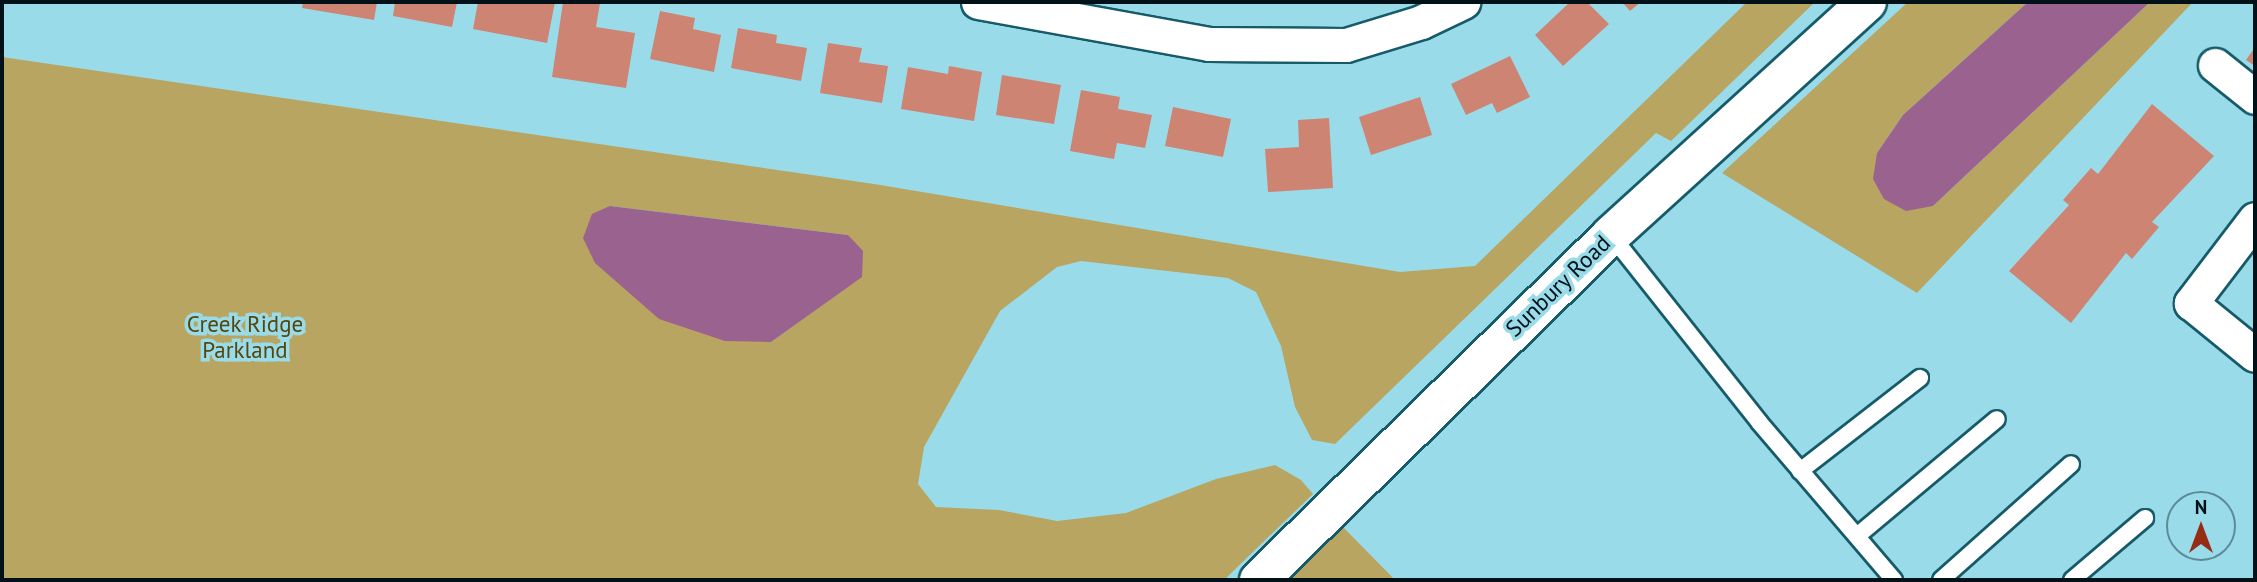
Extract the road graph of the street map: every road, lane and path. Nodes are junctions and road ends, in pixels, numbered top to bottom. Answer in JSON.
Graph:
{"nodes":[{"id":1,"x":978,"y":2,"type":"edge"},
{"id":2,"x":1463,"y":2,"type":"edge"},
{"id":3,"x":1867,"y":2,"type":"edge"},
{"id":4,"x":2215,"y":65,"type":"dead end"},
{"id":5,"x":2255,"y":97,"type":"edge"},
{"id":6,"x":2255,"y":219,"type":"edge"},
{"id":7,"x":1611,"y":235,"type":"junction"},
{"id":8,"x":2254,"y":350,"type":"edge"},
{"id":9,"x":1920,"y":379,"type":"dead end"},
{"id":10,"x":1997,"y":419,"type":"dead end"},
{"id":11,"x":2071,"y":464,"type":"dead end"},
{"id":12,"x":1801,"y":471,"type":"junction"},
{"id":13,"x":2145,"y":518,"type":"dead end"},
{"id":14,"x":1857,"y":536,"type":"junction"},
{"id":15,"x":1259,"y":580,"type":"edge"},
{"id":16,"x":1894,"y":580,"type":"edge"},
{"id":17,"x":1941,"y":580,"type":"edge"},
{"id":18,"x":2072,"y":580,"type":"edge"}],
"edges":[{"from":1,"to":2,"type":"street"},
{"from":3,"to":7,"type":"main road","name":"Sunbury Road"},
{"from":4,"to":5,"type":"street"},
{"from":6,"to":8,"type":"street"},
{"from":7,"to":12,"type":"lane"},
{"from":7,"to":15,"type":"main road","name":"Sunbury Road"},
{"from":9,"to":12,"type":"lane"},
{"from":10,"to":14,"type":"lane"},
{"from":11,"to":17,"type":"lane"},
{"from":12,"to":14,"type":"lane"},
{"from":13,"to":18,"type":"lane"},
{"from":14,"to":16,"type":"lane"}]}
